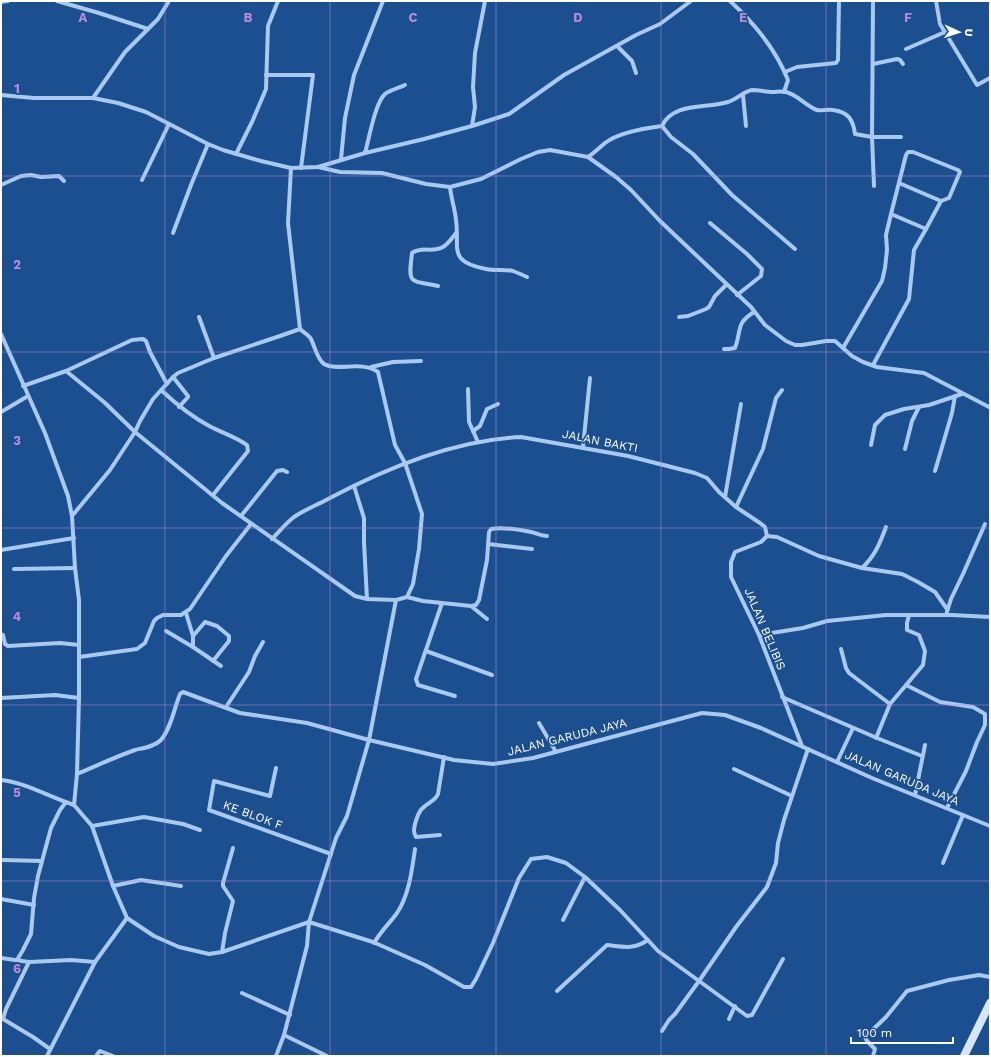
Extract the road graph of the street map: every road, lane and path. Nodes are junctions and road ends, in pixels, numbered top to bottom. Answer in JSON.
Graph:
{"nodes":[{"id":1,"x":8,"y":1,"type":"edge"},
{"id":2,"x":57,"y":1,"type":"edge"},
{"id":3,"x":169,"y":1,"type":"edge"},
{"id":4,"x":278,"y":1,"type":"edge"},
{"id":5,"x":383,"y":1,"type":"edge"},
{"id":6,"x":485,"y":1,"type":"edge"},
{"id":7,"x":689,"y":1,"type":"edge"},
{"id":8,"x":730,"y":1,"type":"edge"},
{"id":9,"x":838,"y":1,"type":"edge"},
{"id":10,"x":873,"y":1,"type":"edge"},
{"id":11,"x":936,"y":1,"type":"edge"},
{"id":12,"x":1,"y":2,"type":"edge"},
{"id":13,"x":148,"y":29,"type":"junction"},
{"id":14,"x":945,"y":32,"type":"junction"},
{"id":15,"x":617,"y":46,"type":"junction"},
{"id":16,"x":906,"y":49,"type":"dead end"},
{"id":17,"x":873,"y":64,"type":"junction"},
{"id":18,"x":903,"y":64,"type":"dead end"},
{"id":19,"x":785,"y":72,"type":"junction"},
{"id":20,"x":636,"y":73,"type":"dead end"},
{"id":21,"x":266,"y":75,"type":"junction"},
{"id":22,"x":990,"y":78,"type":"edge"},
{"id":23,"x":405,"y":85,"type":"dead end"},
{"id":24,"x":784,"y":92,"type":"junction"},
{"id":25,"x":1,"y":95,"type":"edge"},
{"id":26,"x":743,"y":95,"type":"junction"},
{"id":27,"x":93,"y":98,"type":"junction"},
{"id":28,"x":169,"y":124,"type":"junction"},
{"id":29,"x":472,"y":126,"type":"junction"},
{"id":30,"x":662,"y":126,"type":"junction"},
{"id":31,"x":746,"y":126,"type":"dead end"},
{"id":32,"x":872,"y":137,"type":"junction"},
{"id":33,"x":901,"y":137,"type":"dead end"},
{"id":34,"x":208,"y":144,"type":"junction"},
{"id":35,"x":365,"y":153,"type":"junction"},
{"id":36,"x":236,"y":154,"type":"junction"},
{"id":37,"x":588,"y":157,"type":"junction"},
{"id":38,"x":341,"y":160,"type":"junction"},
{"id":39,"x":318,"y":167,"type":"junction"},
{"id":40,"x":291,"y":168,"type":"junction"},
{"id":41,"x":301,"y":168,"type":"junction"},
{"id":42,"x":142,"y":180,"type":"dead end"},
{"id":43,"x":64,"y":181,"type":"dead end"},
{"id":44,"x":899,"y":183,"type":"junction"},
{"id":45,"x":1,"y":185,"type":"edge"},
{"id":46,"x":874,"y":186,"type":"dead end"},
{"id":47,"x":450,"y":187,"type":"junction"},
{"id":48,"x":941,"y":201,"type":"junction"},
{"id":49,"x":891,"y":214,"type":"junction"},
{"id":50,"x":710,"y":223,"type":"dead end"},
{"id":51,"x":926,"y":229,"type":"junction"},
{"id":52,"x":173,"y":233,"type":"dead end"},
{"id":53,"x":457,"y":233,"type":"junction"},
{"id":54,"x":795,"y":249,"type":"dead end"},
{"id":55,"x":528,"y":277,"type":"dead end"},
{"id":56,"x":726,"y":285,"type":"junction"},
{"id":57,"x":438,"y":286,"type":"dead end"},
{"id":58,"x":737,"y":295,"type":"junction"},
{"id":59,"x":754,"y":312,"type":"junction"},
{"id":60,"x":199,"y":317,"type":"dead end"},
{"id":61,"x":679,"y":317,"type":"dead end"},
{"id":62,"x":300,"y":328,"type":"junction"},
{"id":63,"x":1,"y":334,"type":"edge"},
{"id":64,"x":843,"y":348,"type":"junction"},
{"id":65,"x":724,"y":349,"type":"dead end"},
{"id":66,"x":214,"y":358,"type":"junction"},
{"id":67,"x":421,"y":361,"type":"dead end"},
{"id":68,"x":873,"y":365,"type":"junction"},
{"id":69,"x":371,"y":367,"type":"junction"},
{"id":70,"x":66,"y":371,"type":"junction"},
{"id":71,"x":173,"y":377,"type":"junction"},
{"id":72,"x":590,"y":378,"type":"dead end"},
{"id":73,"x":167,"y":384,"type":"junction"},
{"id":74,"x":23,"y":386,"type":"junction"},
{"id":75,"x":468,"y":389,"type":"dead end"},
{"id":76,"x":161,"y":390,"type":"junction"},
{"id":77,"x":782,"y":390,"type":"dead end"},
{"id":78,"x":962,"y":394,"type":"junction"},
{"id":79,"x":28,"y":396,"type":"junction"},
{"id":80,"x":955,"y":396,"type":"junction"},
{"id":81,"x":498,"y":404,"type":"dead end"},
{"id":82,"x":740,"y":404,"type":"dead end"},
{"id":83,"x":179,"y":407,"type":"junction"},
{"id":84,"x":918,"y":407,"type":"junction"},
{"id":85,"x":990,"y":407,"type":"edge"},
{"id":86,"x":1,"y":412,"type":"edge"},
{"id":87,"x":473,"y":431,"type":"junction"},
{"id":88,"x":135,"y":432,"type":"junction"},
{"id":89,"x":478,"y":442,"type":"junction"},
{"id":90,"x":871,"y":445,"type":"dead end"},
{"id":91,"x":583,"y":447,"type":"junction"},
{"id":92,"x":904,"y":449,"type":"dead end"},
{"id":93,"x":405,"y":463,"type":"junction"},
{"id":94,"x":935,"y":471,"type":"dead end"},
{"id":95,"x":287,"y":472,"type":"dead end"},
{"id":96,"x":354,"y":486,"type":"junction"},
{"id":97,"x":213,"y":495,"type":"junction"},
{"id":98,"x":725,"y":497,"type":"junction"},
{"id":99,"x":736,"y":507,"type":"junction"},
{"id":100,"x":72,"y":516,"type":"junction"},
{"id":101,"x":241,"y":516,"type":"junction"},
{"id":102,"x":251,"y":524,"type":"junction"},
{"id":103,"x":985,"y":524,"type":"dead end"},
{"id":104,"x":886,"y":527,"type":"dead end"},
{"id":105,"x":547,"y":536,"type":"dead end"},
{"id":106,"x":767,"y":536,"type":"junction"},
{"id":107,"x":74,"y":538,"type":"junction"},
{"id":108,"x":272,"y":539,"type":"junction"},
{"id":109,"x":488,"y":544,"type":"junction"},
{"id":110,"x":532,"y":548,"type":"dead end"},
{"id":111,"x":1,"y":550,"type":"edge"},
{"id":112,"x":75,"y":568,"type":"junction"},
{"id":113,"x":862,"y":568,"type":"junction"},
{"id":114,"x":14,"y":569,"type":"dead end"},
{"id":115,"x":407,"y":597,"type":"junction"},
{"id":116,"x":367,"y":599,"type":"junction"},
{"id":117,"x":396,"y":600,"type":"junction"},
{"id":118,"x":442,"y":603,"type":"junction"},
{"id":119,"x":471,"y":606,"type":"junction"},
{"id":120,"x":947,"y":609,"type":"junction"},
{"id":121,"x":186,"y":613,"type":"junction"},
{"id":122,"x":909,"y":615,"type":"junction"},
{"id":123,"x":946,"y":615,"type":"junction"},
{"id":124,"x":990,"y":618,"type":"edge"},
{"id":125,"x":487,"y":619,"type":"dead end"},
{"id":126,"x":166,"y":631,"type":"dead end"},
{"id":127,"x":1,"y":634,"type":"edge"},
{"id":128,"x":759,"y":635,"type":"junction"},
{"id":129,"x":193,"y":636,"type":"junction"},
{"id":130,"x":263,"y":642,"type":"dead end"},
{"id":131,"x":78,"y":645,"type":"junction"},
{"id":132,"x":193,"y":647,"type":"junction"},
{"id":133,"x":841,"y":649,"type":"dead end"},
{"id":134,"x":426,"y":651,"type":"junction"},
{"id":135,"x":79,"y":657,"type":"junction"},
{"id":136,"x":213,"y":661,"type":"junction"},
{"id":137,"x":221,"y":666,"type":"dead end"},
{"id":138,"x":492,"y":675,"type":"dead end"},
{"id":139,"x":906,"y":684,"type":"junction"},
{"id":140,"x":455,"y":696,"type":"dead end"},
{"id":141,"x":782,"y":697,"type":"junction"},
{"id":142,"x":1,"y":698,"type":"edge"},
{"id":143,"x":79,"y":698,"type":"junction"},
{"id":144,"x":890,"y":704,"type":"junction"},
{"id":145,"x":226,"y":707,"type":"junction"},
{"id":146,"x":539,"y":723,"type":"dead end"},
{"id":147,"x":853,"y":728,"type":"junction"},
{"id":148,"x":876,"y":738,"type":"junction"},
{"id":149,"x":369,"y":740,"type":"junction"},
{"id":150,"x":925,"y":745,"type":"dead end"},
{"id":151,"x":802,"y":747,"type":"junction"},
{"id":152,"x":808,"y":749,"type":"junction"},
{"id":153,"x":556,"y":752,"type":"junction"},
{"id":154,"x":922,"y":756,"type":"junction"},
{"id":155,"x":444,"y":757,"type":"junction"},
{"id":156,"x":837,"y":762,"type":"junction"},
{"id":157,"x":276,"y":768,"type":"dead end"},
{"id":158,"x":734,"y":769,"type":"dead end"},
{"id":159,"x":77,"y":774,"type":"junction"},
{"id":160,"x":1,"y":780,"type":"edge"},
{"id":161,"x":915,"y":795,"type":"junction"},
{"id":162,"x":792,"y":796,"type":"junction"},
{"id":163,"x":66,"y":802,"type":"junction"},
{"id":164,"x":74,"y":805,"type":"junction"},
{"id":165,"x":947,"y":808,"type":"junction"},
{"id":166,"x":963,"y":815,"type":"junction"},
{"id":167,"x":92,"y":826,"type":"junction"},
{"id":168,"x":990,"y":826,"type":"edge"},
{"id":169,"x":200,"y":830,"type":"dead end"},
{"id":170,"x":440,"y":835,"type":"dead end"},
{"id":171,"x":233,"y":848,"type":"dead end"},
{"id":172,"x":415,"y":849,"type":"dead end"},
{"id":173,"x":331,"y":854,"type":"junction"},
{"id":174,"x":3,"y":860,"type":"dead end"},
{"id":175,"x":42,"y":861,"type":"junction"},
{"id":176,"x":943,"y":862,"type":"dead end"},
{"id":177,"x":585,"y":877,"type":"junction"},
{"id":178,"x":113,"y":886,"type":"junction"},
{"id":179,"x":181,"y":886,"type":"dead end"},
{"id":180,"x":1,"y":899,"type":"edge"},
{"id":181,"x":34,"y":906,"type":"junction"},
{"id":182,"x":127,"y":918,"type":"junction"},
{"id":183,"x":563,"y":920,"type":"dead end"},
{"id":184,"x":309,"y":922,"type":"junction"},
{"id":185,"x":648,"y":940,"type":"junction"},
{"id":186,"x":374,"y":943,"type":"junction"},
{"id":187,"x":222,"y":952,"type":"junction"},
{"id":188,"x":1,"y":958,"type":"edge"},
{"id":189,"x":783,"y":959,"type":"dead end"},
{"id":190,"x":16,"y":960,"type":"junction"},
{"id":191,"x":30,"y":962,"type":"junction"},
{"id":192,"x":95,"y":962,"type":"junction"},
{"id":193,"x":990,"y":977,"type":"edge"},
{"id":194,"x":699,"y":981,"type":"junction"},
{"id":195,"x":556,"y":991,"type":"dead end"},
{"id":196,"x":242,"y":993,"type":"dead end"},
{"id":197,"x":990,"y":1003,"type":"edge"},
{"id":198,"x":735,"y":1006,"type":"junction"},
{"id":199,"x":290,"y":1015,"type":"junction"},
{"id":200,"x":729,"y":1019,"type":"dead end"},
{"id":201,"x":2,"y":1021,"type":"edge"},
{"id":202,"x":662,"y":1031,"type":"dead end"},
{"id":203,"x":284,"y":1035,"type":"junction"},
{"id":204,"x":50,"y":1049,"type":"junction"},
{"id":205,"x":47,"y":1056,"type":"edge"},
{"id":206,"x":96,"y":1056,"type":"edge"},
{"id":207,"x":113,"y":1056,"type":"edge"},
{"id":208,"x":276,"y":1056,"type":"edge"},
{"id":209,"x":327,"y":1056,"type":"edge"},
{"id":210,"x":873,"y":1056,"type":"edge"},
{"id":211,"x":964,"y":1056,"type":"edge"}],
"edges":[{"from":1,"to":12,"type":"street"},
{"from":2,"to":13,"type":"street"},
{"from":3,"to":13,"type":"street"},
{"from":4,"to":21,"type":"street"},
{"from":5,"to":38,"type":"street"},
{"from":6,"to":29,"type":"street"},
{"from":7,"to":15,"type":"street"},
{"from":8,"to":19,"type":"street"},
{"from":9,"to":19,"type":"street"},
{"from":10,"to":17,"type":"street"},
{"from":11,"to":14,"type":"street"},
{"from":13,"to":27,"type":"street"},
{"from":14,"to":16,"type":"street"},
{"from":14,"to":22,"type":"street"},
{"from":15,"to":20,"type":"street"},
{"from":15,"to":29,"type":"street"},
{"from":17,"to":18,"type":"street"},
{"from":17,"to":32,"type":"street"},
{"from":19,"to":24,"type":"street"},
{"from":21,"to":36,"type":"street"},
{"from":21,"to":41,"type":"street"},
{"from":23,"to":35,"type":"street"},
{"from":24,"to":26,"type":"street"},
{"from":24,"to":32,"type":"street"},
{"from":25,"to":27,"type":"street"},
{"from":26,"to":30,"type":"street"},
{"from":26,"to":31,"type":"street"},
{"from":27,"to":28,"type":"street"},
{"from":28,"to":34,"type":"street"},
{"from":28,"to":42,"type":"street"},
{"from":29,"to":35,"type":"street"},
{"from":30,"to":37,"type":"street"},
{"from":30,"to":54,"type":"street"},
{"from":32,"to":33,"type":"street"},
{"from":32,"to":46,"type":"street"},
{"from":34,"to":36,"type":"street"},
{"from":34,"to":52,"type":"street"},
{"from":35,"to":38,"type":"street"},
{"from":36,"to":40,"type":"street"},
{"from":37,"to":47,"type":"street"},
{"from":37,"to":56,"type":"street"},
{"from":38,"to":39,"type":"street"},
{"from":39,"to":41,"type":"street"},
{"from":39,"to":47,"type":"street"},
{"from":40,"to":41,"type":"street"},
{"from":40,"to":62,"type":"street"},
{"from":43,"to":45,"type":"street"},
{"from":44,"to":48,"type":"street"},
{"from":44,"to":48,"type":"street"},
{"from":44,"to":49,"type":"street"},
{"from":47,"to":53,"type":"street"},
{"from":48,"to":51,"type":"street"},
{"from":49,"to":51,"type":"street"},
{"from":49,"to":64,"type":"street"},
{"from":50,"to":58,"type":"street"},
{"from":51,"to":68,"type":"street"},
{"from":53,"to":55,"type":"street"},
{"from":53,"to":57,"type":"street"},
{"from":56,"to":58,"type":"street"},
{"from":56,"to":61,"type":"street"},
{"from":58,"to":59,"type":"street"},
{"from":59,"to":64,"type":"street"},
{"from":59,"to":65,"type":"street"},
{"from":60,"to":66,"type":"street"},
{"from":62,"to":66,"type":"street"},
{"from":62,"to":69,"type":"street"},
{"from":63,"to":74,"type":"street"},
{"from":64,"to":68,"type":"street"},
{"from":66,"to":71,"type":"street"},
{"from":67,"to":69,"type":"street"},
{"from":68,"to":78,"type":"street"},
{"from":69,"to":93,"type":"street"},
{"from":70,"to":73,"type":"street"},
{"from":70,"to":74,"type":"street"},
{"from":70,"to":88,"type":"street"},
{"from":71,"to":73,"type":"street"},
{"from":71,"to":83,"type":"street"},
{"from":72,"to":91,"type":"street"},
{"from":73,"to":76,"type":"street"},
{"from":74,"to":79,"type":"street"},
{"from":75,"to":87,"type":"street"},
{"from":76,"to":83,"type":"street"},
{"from":76,"to":88,"type":"street"},
{"from":77,"to":99,"type":"street"},
{"from":78,"to":80,"type":"street"},
{"from":78,"to":85,"type":"street"},
{"from":79,"to":86,"type":"street"},
{"from":79,"to":100,"type":"street"},
{"from":80,"to":84,"type":"street"},
{"from":80,"to":94,"type":"street"},
{"from":81,"to":87,"type":"street"},
{"from":82,"to":98,"type":"street"},
{"from":83,"to":97,"type":"street"},
{"from":84,"to":90,"type":"street"},
{"from":84,"to":92,"type":"street"},
{"from":87,"to":89,"type":"street"},
{"from":88,"to":97,"type":"street"},
{"from":88,"to":100,"type":"street"},
{"from":89,"to":91,"type":"street","name":"JALAN BAKTI"},
{"from":89,"to":93,"type":"street","name":"JALAN BAKTI"},
{"from":91,"to":98,"type":"street","name":"JALAN BAKTI"},
{"from":93,"to":96,"type":"street","name":"JALAN BAKTI"},
{"from":93,"to":115,"type":"street"},
{"from":95,"to":101,"type":"street"},
{"from":96,"to":108,"type":"street","name":"JALAN BAKTI"},
{"from":96,"to":116,"type":"street"},
{"from":97,"to":101,"type":"street"},
{"from":98,"to":99,"type":"street","name":"JALAN BAKTI"},
{"from":99,"to":106,"type":"street","name":"JALAN BAKTI"},
{"from":100,"to":107,"type":"street"},
{"from":101,"to":102,"type":"street"},
{"from":102,"to":108,"type":"street"},
{"from":102,"to":121,"type":"street"},
{"from":103,"to":120,"type":"street"},
{"from":104,"to":113,"type":"street"},
{"from":105,"to":109,"type":"street"},
{"from":106,"to":113,"type":"street"},
{"from":106,"to":128,"type":"street","name":"JALAN BELIBIS"},
{"from":107,"to":111,"type":"street"},
{"from":107,"to":112,"type":"street"},
{"from":108,"to":116,"type":"street"},
{"from":109,"to":110,"type":"street"},
{"from":109,"to":119,"type":"street"},
{"from":112,"to":114,"type":"street"},
{"from":112,"to":131,"type":"street"},
{"from":113,"to":120,"type":"street"},
{"from":115,"to":117,"type":"street"},
{"from":115,"to":118,"type":"street"},
{"from":116,"to":117,"type":"street"},
{"from":117,"to":149,"type":"street"},
{"from":118,"to":119,"type":"street"},
{"from":118,"to":134,"type":"street"},
{"from":119,"to":125,"type":"street"},
{"from":120,"to":123,"type":"street"},
{"from":121,"to":129,"type":"street"},
{"from":121,"to":135,"type":"street"},
{"from":122,"to":123,"type":"street"},
{"from":122,"to":128,"type":"street"},
{"from":122,"to":139,"type":"street"},
{"from":123,"to":124,"type":"street"},
{"from":126,"to":132,"type":"street"},
{"from":127,"to":131,"type":"street"},
{"from":128,"to":141,"type":"street","name":"JALAN BELIBIS"},
{"from":129,"to":132,"type":"street"},
{"from":129,"to":136,"type":"street"},
{"from":130,"to":145,"type":"street"},
{"from":131,"to":135,"type":"street"},
{"from":132,"to":136,"type":"street"},
{"from":133,"to":144,"type":"street"},
{"from":134,"to":138,"type":"street"},
{"from":134,"to":140,"type":"street"},
{"from":135,"to":143,"type":"street"},
{"from":136,"to":137,"type":"street"},
{"from":139,"to":144,"type":"street"},
{"from":139,"to":165,"type":"street"},
{"from":141,"to":147,"type":"street"},
{"from":141,"to":151,"type":"street","name":"JALAN BELIBIS"},
{"from":142,"to":143,"type":"street"},
{"from":143,"to":159,"type":"street"},
{"from":144,"to":148,"type":"street"},
{"from":145,"to":149,"type":"street","name":"JALAN GARUDA JAYA"},
{"from":145,"to":159,"type":"street","name":"JALAN GARUDA JAYA"},
{"from":146,"to":153,"type":"street"},
{"from":147,"to":148,"type":"street"},
{"from":147,"to":156,"type":"street"},
{"from":148,"to":154,"type":"street"},
{"from":149,"to":155,"type":"street","name":"JALAN GARUDA JAYA"},
{"from":149,"to":173,"type":"street"},
{"from":150,"to":154,"type":"street"},
{"from":151,"to":152,"type":"street","name":"JALAN GARUDA JAYA"},
{"from":151,"to":153,"type":"street","name":"JALAN GARUDA JAYA"},
{"from":152,"to":156,"type":"street","name":"JALAN GARUDA JAYA"},
{"from":152,"to":162,"type":"street"},
{"from":153,"to":155,"type":"street","name":"JALAN GARUDA JAYA"},
{"from":154,"to":161,"type":"street"},
{"from":155,"to":170,"type":"street"},
{"from":156,"to":161,"type":"street","name":"JALAN GARUDA JAYA"},
{"from":157,"to":173,"type":"street","name":"KE BLOK F"},
{"from":158,"to":162,"type":"street"},
{"from":159,"to":164,"type":"street"},
{"from":160,"to":163,"type":"street"},
{"from":161,"to":165,"type":"street","name":"JALAN GARUDA JAYA"},
{"from":162,"to":194,"type":"street"},
{"from":163,"to":164,"type":"street"},
{"from":163,"to":175,"type":"street"},
{"from":164,"to":167,"type":"street"},
{"from":165,"to":166,"type":"street","name":"JALAN GARUDA JAYA"},
{"from":166,"to":168,"type":"street","name":"JALAN GARUDA JAYA"},
{"from":166,"to":176,"type":"street"},
{"from":167,"to":169,"type":"street"},
{"from":167,"to":178,"type":"street"},
{"from":171,"to":187,"type":"street"},
{"from":172,"to":186,"type":"street"},
{"from":173,"to":184,"type":"street"},
{"from":174,"to":175,"type":"street"},
{"from":175,"to":181,"type":"street"},
{"from":177,"to":183,"type":"street"},
{"from":177,"to":185,"type":"street"},
{"from":177,"to":186,"type":"street"},
{"from":178,"to":179,"type":"street"},
{"from":178,"to":182,"type":"street"},
{"from":180,"to":181,"type":"street"},
{"from":181,"to":190,"type":"street"},
{"from":182,"to":187,"type":"street"},
{"from":182,"to":192,"type":"street"},
{"from":184,"to":186,"type":"street"},
{"from":184,"to":187,"type":"street"},
{"from":184,"to":199,"type":"street"},
{"from":185,"to":194,"type":"street"},
{"from":185,"to":195,"type":"street"},
{"from":188,"to":190,"type":"street"},
{"from":189,"to":198,"type":"street"},
{"from":190,"to":191,"type":"street"},
{"from":191,"to":192,"type":"street"},
{"from":191,"to":201,"type":"street"},
{"from":192,"to":204,"type":"street"},
{"from":193,"to":210,"type":"street"},
{"from":194,"to":198,"type":"street"},
{"from":194,"to":202,"type":"street"},
{"from":196,"to":199,"type":"street"},
{"from":197,"to":211,"type":"street"},
{"from":198,"to":200,"type":"street"},
{"from":199,"to":203,"type":"street"},
{"from":201,"to":204,"type":"street"},
{"from":203,"to":208,"type":"street"},
{"from":203,"to":209,"type":"street"},
{"from":204,"to":205,"type":"street"},
{"from":206,"to":207,"type":"street"}]}
